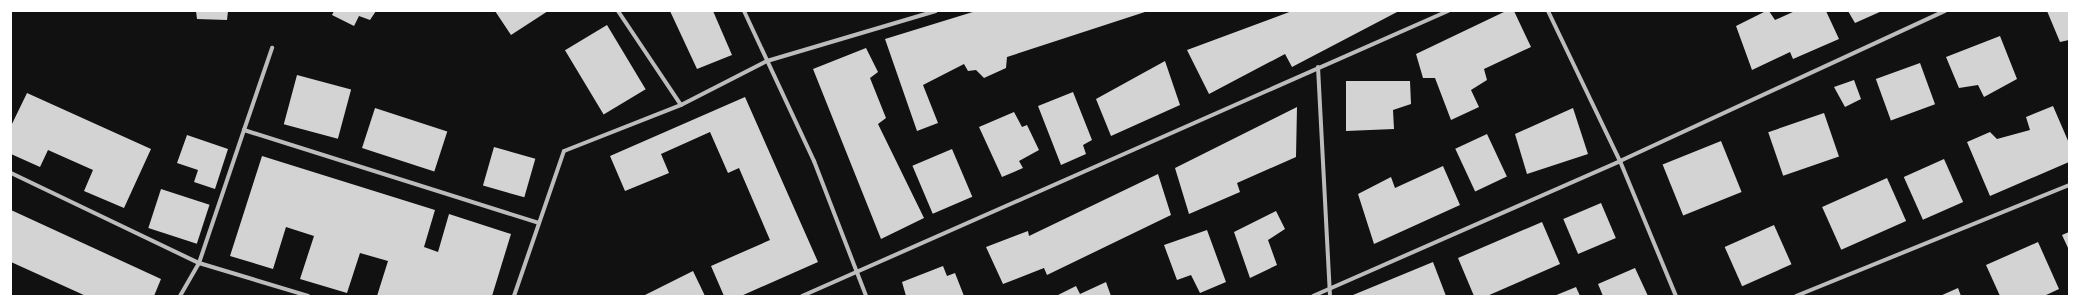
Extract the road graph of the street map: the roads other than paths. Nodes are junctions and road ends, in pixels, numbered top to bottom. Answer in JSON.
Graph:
{"nodes":[{"id":1,"x":618,"y":11,"type":"edge"},
{"id":2,"x":744,"y":11,"type":"edge"},
{"id":3,"x":936,"y":11,"type":"edge"},
{"id":4,"x":1448,"y":11,"type":"edge"},
{"id":5,"x":1548,"y":11,"type":"edge"},
{"id":6,"x":1945,"y":11,"type":"edge"},
{"id":7,"x":272,"y":48,"type":"dead end"},
{"id":8,"x":767,"y":62,"type":"junction"},
{"id":9,"x":1318,"y":67,"type":"junction"},
{"id":10,"x":681,"y":105,"type":"junction"},
{"id":11,"x":244,"y":130,"type":"junction"},
{"id":12,"x":1620,"y":161,"type":"junction"},
{"id":13,"x":11,"y":173,"type":"edge"},
{"id":14,"x":2069,"y":185,"type":"edge"},
{"id":15,"x":539,"y":223,"type":"junction"},
{"id":16,"x":199,"y":263,"type":"junction"},
{"id":17,"x":856,"y":272,"type":"junction"},
{"id":18,"x":1330,"y":288,"type":"junction"},
{"id":19,"x":180,"y":296,"type":"edge"},
{"id":20,"x":308,"y":296,"type":"edge"},
{"id":21,"x":514,"y":296,"type":"edge"},
{"id":22,"x":802,"y":296,"type":"edge"},
{"id":23,"x":866,"y":296,"type":"edge"},
{"id":24,"x":1313,"y":296,"type":"edge"},
{"id":25,"x":1330,"y":296,"type":"edge"},
{"id":26,"x":1676,"y":296,"type":"edge"},
{"id":27,"x":1796,"y":296,"type":"edge"}],
"edges":[{"from":1,"to":10,"type":"street"},
{"from":2,"to":8,"type":"street"},
{"from":3,"to":8,"type":"street"},
{"from":4,"to":9,"type":"street"},
{"from":5,"to":12,"type":"street"},
{"from":6,"to":12,"type":"street"},
{"from":7,"to":11,"type":"street"},
{"from":8,"to":10,"type":"street"},
{"from":8,"to":17,"type":"street"},
{"from":9,"to":17,"type":"street"},
{"from":9,"to":18,"type":"street"},
{"from":10,"to":15,"type":"street"},
{"from":11,"to":15,"type":"street"},
{"from":11,"to":16,"type":"street"},
{"from":12,"to":18,"type":"street"},
{"from":12,"to":26,"type":"street"},
{"from":13,"to":16,"type":"street"},
{"from":14,"to":27,"type":"street"},
{"from":15,"to":21,"type":"street"},
{"from":16,"to":19,"type":"street"},
{"from":16,"to":20,"type":"street"},
{"from":17,"to":22,"type":"street"},
{"from":17,"to":23,"type":"street"},
{"from":18,"to":24,"type":"street"},
{"from":18,"to":25,"type":"street"}]}
